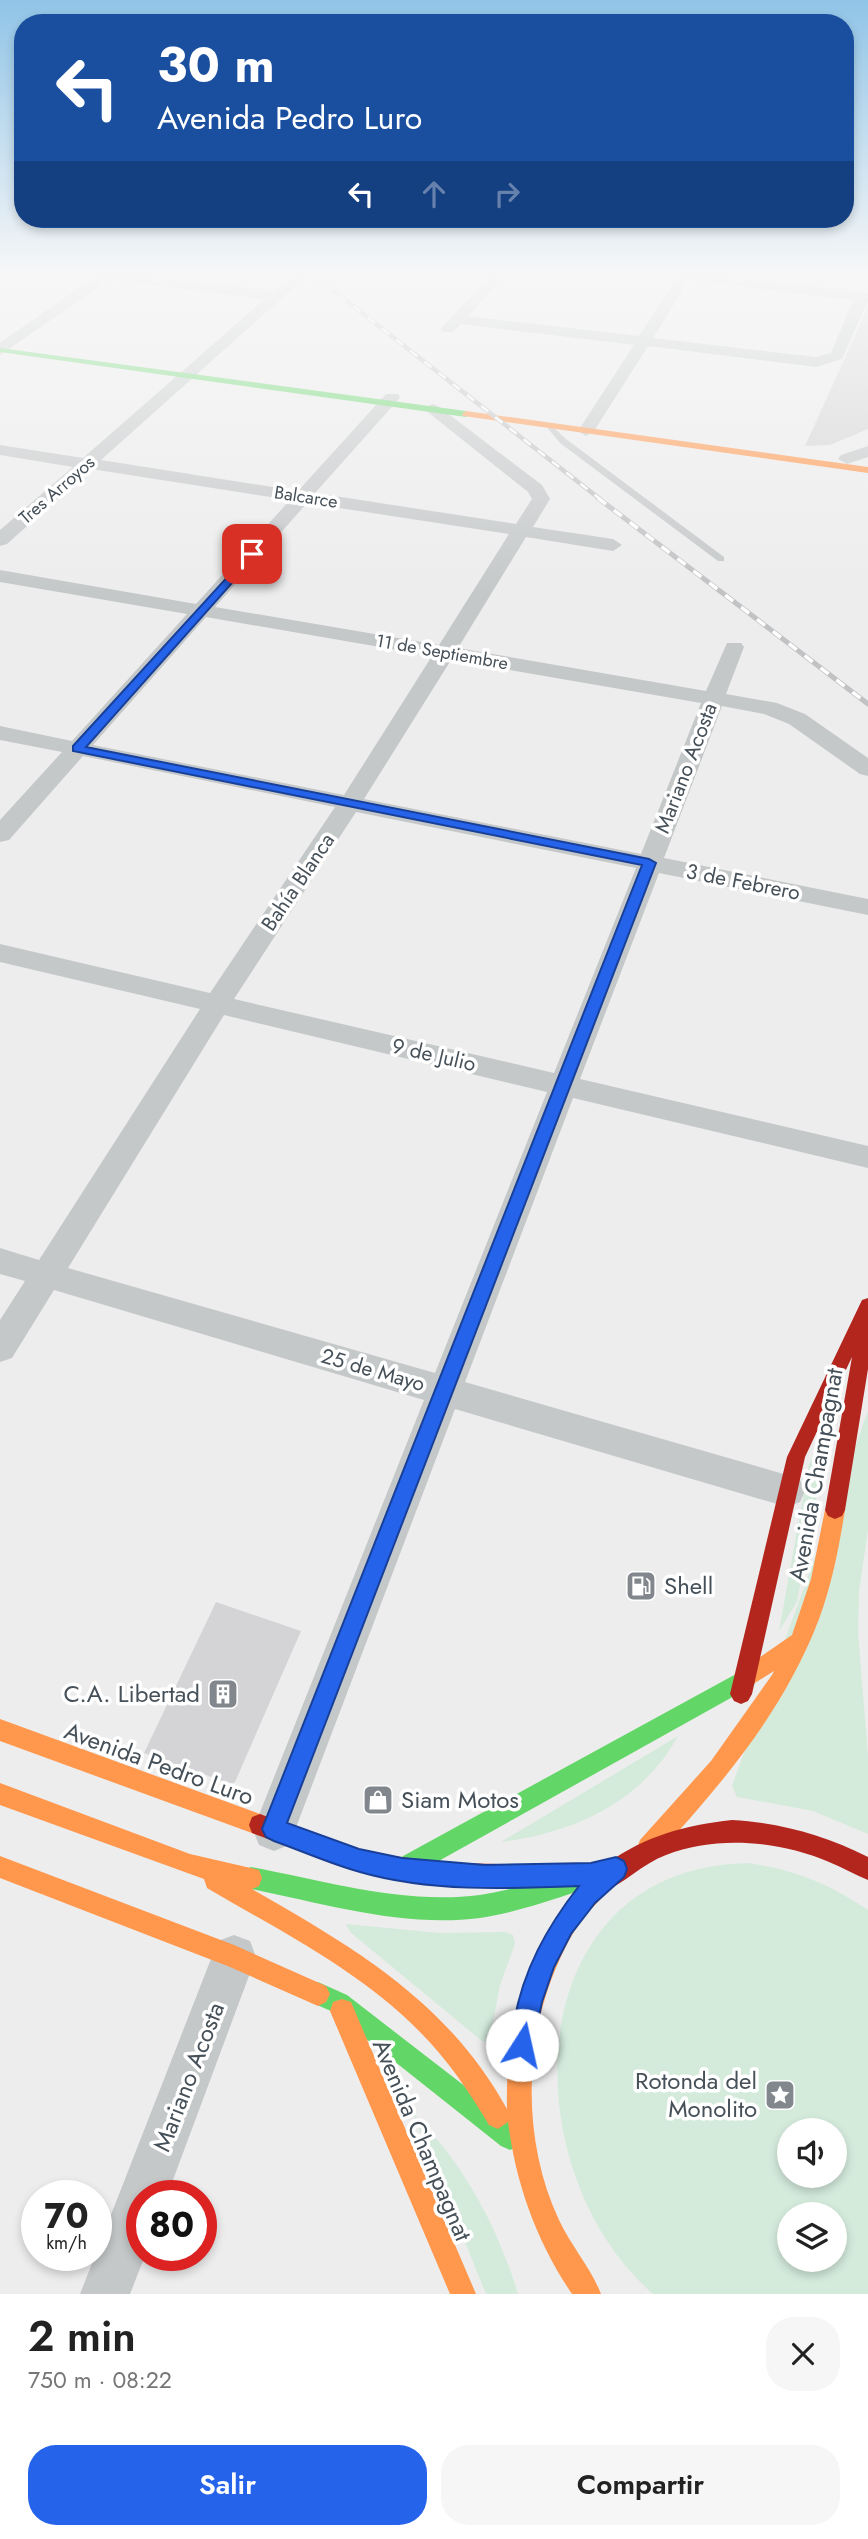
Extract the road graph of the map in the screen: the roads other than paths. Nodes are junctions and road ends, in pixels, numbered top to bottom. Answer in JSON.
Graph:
{"nodes":[{"id":1,"x":182,"y":380,"type":"edge"},
{"id":2,"x":242,"y":380,"type":"edge"},
{"id":3,"x":619,"y":380,"type":"edge"},
{"id":4,"x":389,"y":400,"type":"junction"},
{"id":5,"x":432,"y":409,"type":"junction"},
{"id":6,"x":550,"y":426,"type":"junction"},
{"id":7,"x":588,"y":428,"type":"junction"},
{"id":8,"x":0,"y":450,"type":"edge"},
{"id":9,"x":868,"y":451,"type":"edge"},
{"id":10,"x":847,"y":459,"type":"junction"},
{"id":11,"x":87,"y":463,"type":"junction"},
{"id":12,"x":868,"y":463,"type":"edge"},
{"id":13,"x":868,"y":470,"type":"edge"},
{"id":14,"x":303,"y":497,"type":"junction"},
{"id":15,"x":522,"y":531,"type":"junction"},
{"id":16,"x":0,"y":540,"type":"edge"},
{"id":17,"x":613,"y":545,"type":"dead end"},
{"id":18,"x":721,"y":559,"type":"dead end"},
{"id":19,"x":0,"y":576,"type":"edge"},
{"id":20,"x":201,"y":610,"type":"junction"},
{"id":21,"x":734,"y":647,"type":"dead end"},
{"id":22,"x":443,"y":652,"type":"junction"},
{"id":23,"x":713,"y":698,"type":"junction"},
{"id":24,"x":0,"y":733,"type":"edge"},
{"id":25,"x":77,"y":748,"type":"junction"},
{"id":26,"x":868,"y":769,"type":"edge"},
{"id":27,"x":351,"y":803,"type":"junction"},
{"id":28,"x":0,"y":835,"type":"edge"},
{"id":29,"x":649,"y":863,"type":"junction"},
{"id":30,"x":868,"y":907,"type":"edge"},
{"id":31,"x":0,"y":953,"type":"edge"},
{"id":32,"x":217,"y":1004,"type":"junction"},
{"id":33,"x":563,"y":1085,"type":"junction"},
{"id":34,"x":868,"y":1157,"type":"edge"},
{"id":35,"x":0,"y":1261,"type":"edge"},
{"id":36,"x":47,"y":1275,"type":"junction"},
{"id":37,"x":868,"y":1306,"type":"edge"},
{"id":38,"x":868,"y":1317,"type":"edge"},
{"id":39,"x":0,"y":1348,"type":"edge"},
{"id":40,"x":444,"y":1390,"type":"junction"},
{"id":41,"x":787,"y":1492,"type":"junction"},
{"id":42,"x":802,"y":1638,"type":"junction"},
{"id":43,"x":747,"y":1678,"type":"junction"},
{"id":44,"x":0,"y":1730,"type":"edge"},
{"id":45,"x":710,"y":1780,"type":"junction"},
{"id":46,"x":0,"y":1794,"type":"edge"},
{"id":47,"x":274,"y":1829,"type":"junction"},
{"id":48,"x":647,"y":1849,"type":"junction"},
{"id":49,"x":190,"y":1865,"type":"junction"},
{"id":50,"x":0,"y":1867,"type":"edge"},
{"id":51,"x":402,"y":1869,"type":"junction"},
{"id":52,"x":616,"y":1869,"type":"junction"},
{"id":53,"x":868,"y":1869,"type":"edge"},
{"id":54,"x":591,"y":1874,"type":"junction"},
{"id":55,"x":234,"y":1957,"type":"junction"},
{"id":56,"x":339,"y":2003,"type":"junction"},
{"id":57,"x":510,"y":2137,"type":"junction"},
{"id":58,"x":149,"y":2180,"type":"edge"},
{"id":59,"x":531,"y":2182,"type":"junction"},
{"id":60,"x":126,"y":2241,"type":"edge"},
{"id":61,"x":584,"y":2291,"type":"edge"},
{"id":62,"x":106,"y":2294,"type":"edge"},
{"id":63,"x":463,"y":2294,"type":"edge"}],
"edges":[{"from":1,"to":11,"type":"street","name":"Tres Arroyos"},
{"from":2,"to":4,"type":"main road"},
{"from":3,"to":7,"type":"street"},
{"from":4,"to":5,"type":"main road"},
{"from":4,"to":7,"type":"main road"},
{"from":4,"to":14,"type":"street"},
{"from":5,"to":6,"type":"main road"},
{"from":5,"to":15,"type":"street","name":"Bahía Blanca"},
{"from":6,"to":7,"type":"main road"},
{"from":6,"to":18,"type":"lane"},
{"from":7,"to":10,"type":"main road"},
{"from":7,"to":13,"type":"main road"},
{"from":8,"to":11,"type":"street","name":"Balcarce"},
{"from":9,"to":10,"type":"street"},
{"from":10,"to":12,"type":"main road"},
{"from":11,"to":14,"type":"street","name":"Balcarce"},
{"from":11,"to":16,"type":"street","name":"Tres Arroyos"},
{"from":14,"to":15,"type":"street","name":"Balcarce"},
{"from":14,"to":20,"type":"street"},
{"from":15,"to":17,"type":"street","name":"Balcarce"},
{"from":15,"to":22,"type":"street","name":"Bahía Blanca"},
{"from":19,"to":20,"type":"street","name":"11 de Septiembre"},
{"from":20,"to":22,"type":"street","name":"11 de Septiembre"},
{"from":20,"to":25,"type":"street"},
{"from":21,"to":23,"type":"street","name":"Mariano Acosta"},
{"from":22,"to":23,"type":"street","name":"11 de Septiembre"},
{"from":22,"to":27,"type":"street","name":"Bahía Blanca"},
{"from":23,"to":26,"type":"street","name":"11 de Septiembre"},
{"from":23,"to":29,"type":"street","name":"Mariano Acosta"},
{"from":24,"to":25,"type":"street","name":"3 de Febrero"},
{"from":25,"to":27,"type":"street","name":"3 de Febrero"},
{"from":25,"to":28,"type":"street"},
{"from":27,"to":29,"type":"street","name":"3 de Febrero"},
{"from":27,"to":32,"type":"street","name":"Bahía Blanca"},
{"from":29,"to":30,"type":"street","name":"3 de Febrero"},
{"from":29,"to":33,"type":"street","name":"Mariano Acosta"},
{"from":31,"to":32,"type":"street","name":"9 de Julio"},
{"from":32,"to":33,"type":"street","name":"9 de Julio"},
{"from":32,"to":36,"type":"street","name":"Bahía Blanca"},
{"from":33,"to":34,"type":"street","name":"9 de Julio"},
{"from":33,"to":40,"type":"street","name":"Mariano Acosta"},
{"from":35,"to":36,"type":"street","name":"25 de Mayo"},
{"from":36,"to":39,"type":"street","name":"Bahía Blanca"},
{"from":36,"to":40,"type":"street","name":"25 de Mayo"},
{"from":37,"to":41,"type":"main road","name":"Avenida Champagnat"},
{"from":38,"to":42,"type":"main road","name":"Avenida Champagnat"},
{"from":40,"to":41,"type":"street","name":"25 de Mayo"},
{"from":40,"to":47,"type":"street","name":"Mariano Acosta"},
{"from":41,"to":43,"type":"main road","name":"Avenida Champagnat"},
{"from":42,"to":43,"type":"main road"},
{"from":42,"to":45,"type":"main road","name":"Avenida Champagnat"},
{"from":43,"to":45,"type":"main road","name":"Avenida Champagnat"},
{"from":43,"to":51,"type":"main road"},
{"from":44,"to":47,"type":"main road","name":"Avenida Pedro Luro"},
{"from":45,"to":48,"type":"main road","name":"Avenida Champagnat"},
{"from":46,"to":49,"type":"main road","name":"Avenida Pedro Luro"},
{"from":47,"to":51,"type":"main road","name":"Avenida Pedro Luro"},
{"from":48,"to":52,"type":"main road"},
{"from":48,"to":53,"type":"main road"},
{"from":49,"to":54,"type":"main road","name":"Avenida Pedro Luro"},
{"from":49,"to":57,"type":"main road","name":"Avenida Pedro Luro"},
{"from":50,"to":55,"type":"main road","name":"Avenida Pedro Luro"},
{"from":51,"to":54,"type":"main road","name":"Avenida Pedro Luro"},
{"from":52,"to":54,"type":"main road","name":"Avenida Pedro Luro"},
{"from":52,"to":59,"type":"main road"},
{"from":55,"to":56,"type":"main road","name":"Avenida Pedro Luro"},
{"from":55,"to":58,"type":"street","name":"Mariano Acosta"},
{"from":56,"to":57,"type":"main road","name":"Avenida Pedro Luro"},
{"from":56,"to":63,"type":"main road","name":"Avenida Champagnat"},
{"from":57,"to":59,"type":"main road","name":"Avenida Pedro Luro"},
{"from":59,"to":61,"type":"main road"},
{"from":60,"to":62,"type":"street","name":"Mariano Acosta"}]}
